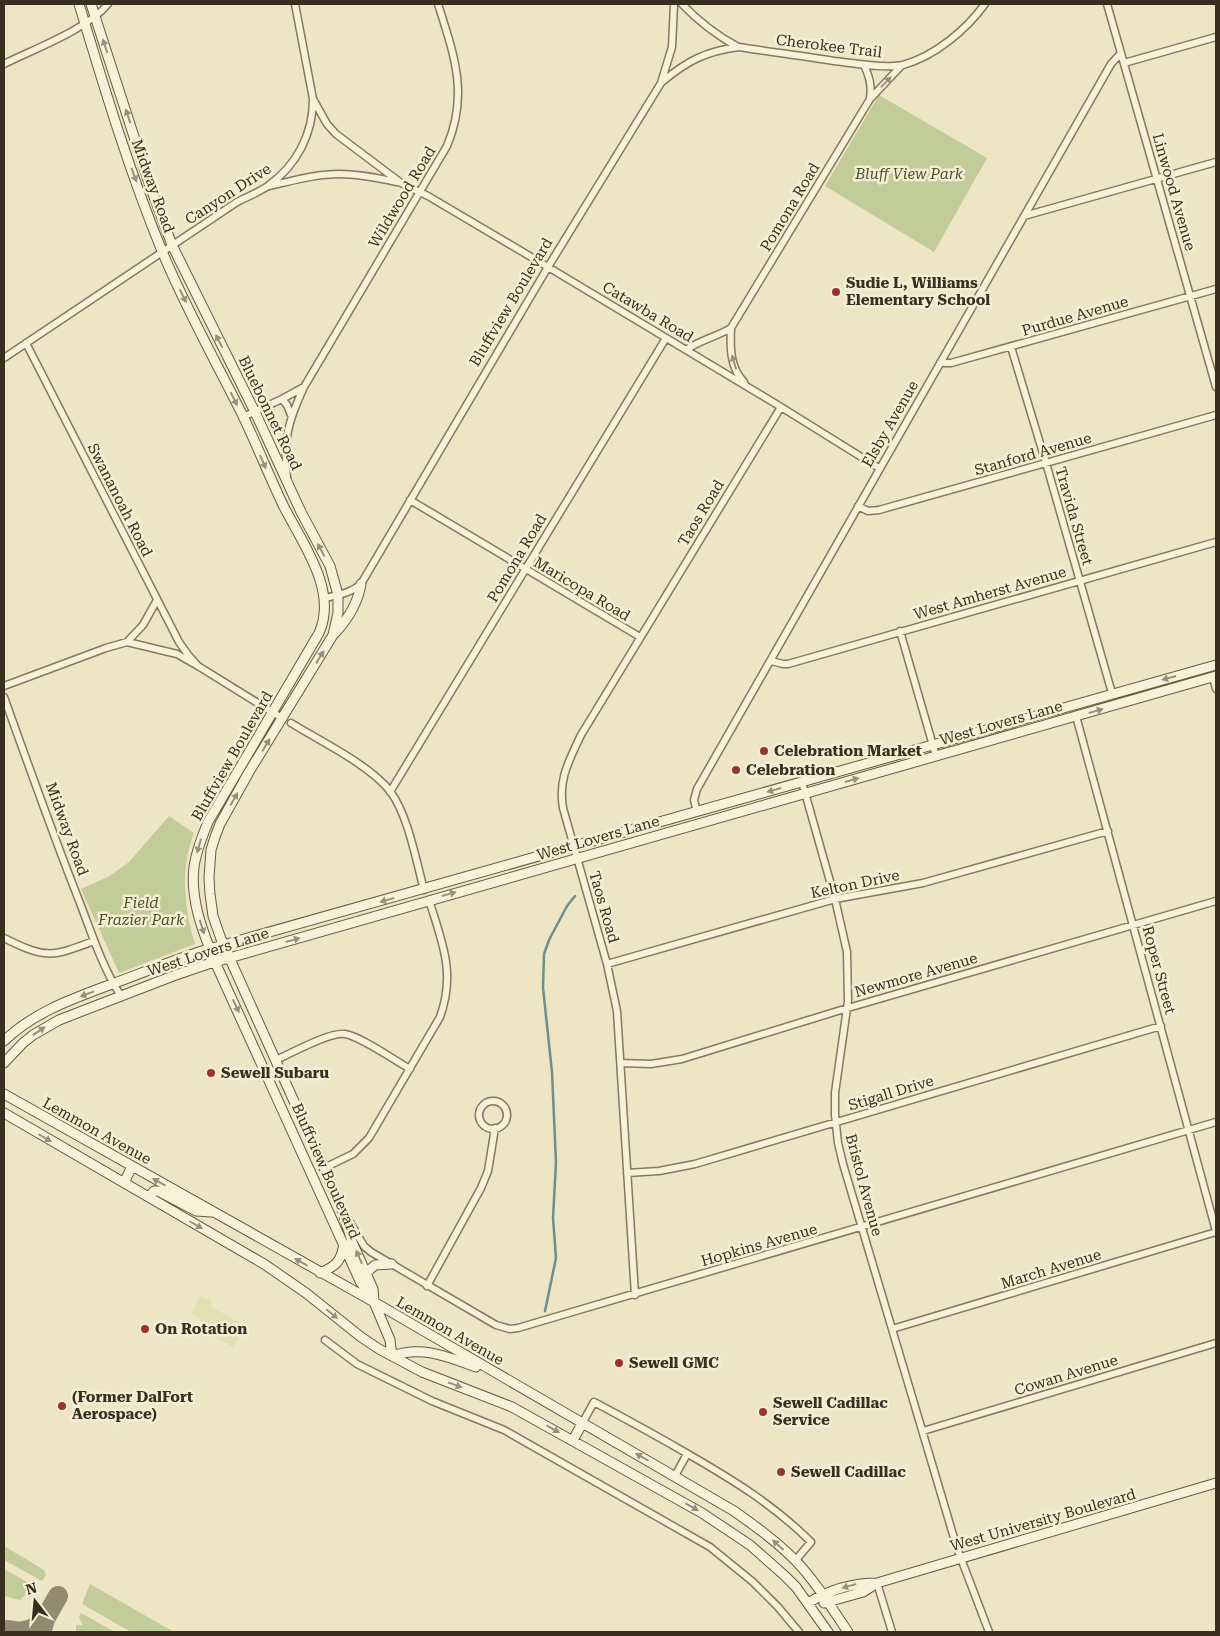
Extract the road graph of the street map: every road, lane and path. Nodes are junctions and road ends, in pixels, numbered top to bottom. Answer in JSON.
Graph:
{"nodes":[{"id":1,"x":79,"y":4,"type":"edge"},
{"id":2,"x":91,"y":4,"type":"edge"},
{"id":3,"x":108,"y":4,"type":"edge"},
{"id":4,"x":295,"y":4,"type":"edge"},
{"id":5,"x":438,"y":4,"type":"edge"},
{"id":6,"x":674,"y":4,"type":"edge"},
{"id":7,"x":682,"y":4,"type":"edge"},
{"id":8,"x":985,"y":4,"type":"edge"},
{"id":9,"x":1107,"y":4,"type":"edge"},
{"id":10,"x":95,"y":17,"type":"junction"},
{"id":11,"x":85,"y":23,"type":"junction"},
{"id":12,"x":1216,"y":37,"type":"edge"},
{"id":13,"x":739,"y":47,"type":"junction"},
{"id":14,"x":1121,"y":53,"type":"junction"},
{"id":15,"x":1124,"y":63,"type":"junction"},
{"id":16,"x":4,"y":64,"type":"edge"},
{"id":17,"x":864,"y":65,"type":"junction"},
{"id":18,"x":902,"y":65,"type":"junction"},
{"id":19,"x":661,"y":83,"type":"junction"},
{"id":20,"x":313,"y":99,"type":"junction"},
{"id":21,"x":870,"y":99,"type":"junction"},
{"id":22,"x":1216,"y":162,"type":"edge"},
{"id":23,"x":1157,"y":179,"type":"junction"},
{"id":24,"x":401,"y":183,"type":"junction"},
{"id":25,"x":268,"y":186,"type":"junction"},
{"id":26,"x":420,"y":192,"type":"junction"},
{"id":27,"x":1024,"y":216,"type":"junction"},
{"id":28,"x":172,"y":245,"type":"junction"},
{"id":29,"x":162,"y":252,"type":"junction"},
{"id":30,"x":548,"y":267,"type":"junction"},
{"id":31,"x":1216,"y":289,"type":"edge"},
{"id":32,"x":1191,"y":296,"type":"junction"},
{"id":33,"x":731,"y":328,"type":"junction"},
{"id":34,"x":666,"y":338,"type":"junction"},
{"id":35,"x":26,"y":343,"type":"junction"},
{"id":36,"x":1011,"y":347,"type":"junction"},
{"id":37,"x":686,"y":350,"type":"junction"},
{"id":38,"x":4,"y":358,"type":"edge"},
{"id":39,"x":940,"y":363,"type":"junction"},
{"id":40,"x":304,"y":387,"type":"junction"},
{"id":41,"x":1216,"y":387,"type":"edge"},
{"id":42,"x":752,"y":390,"type":"junction"},
{"id":43,"x":282,"y":399,"type":"junction"},
{"id":44,"x":781,"y":406,"type":"junction"},
{"id":45,"x":255,"y":412,"type":"junction"},
{"id":46,"x":291,"y":415,"type":"junction"},
{"id":47,"x":1216,"y":415,"type":"edge"},
{"id":48,"x":243,"y":417,"type":"junction"},
{"id":49,"x":1046,"y":463,"type":"junction"},
{"id":50,"x":879,"y":468,"type":"junction"},
{"id":51,"x":288,"y":485,"type":"junction"},
{"id":52,"x":410,"y":500,"type":"junction"},
{"id":53,"x":858,"y":506,"type":"junction"},
{"id":54,"x":1216,"y":542,"type":"edge"},
{"id":55,"x":525,"y":569,"type":"junction"},
{"id":56,"x":1079,"y":580,"type":"junction"},
{"id":57,"x":361,"y":584,"type":"junction"},
{"id":58,"x":338,"y":595,"type":"junction"},
{"id":59,"x":324,"y":598,"type":"junction"},
{"id":60,"x":157,"y":600,"type":"junction"},
{"id":61,"x":900,"y":631,"type":"junction"},
{"id":62,"x":333,"y":636,"type":"junction"},
{"id":63,"x":640,"y":637,"type":"junction"},
{"id":64,"x":127,"y":642,"type":"junction"},
{"id":65,"x":771,"y":661,"type":"junction"},
{"id":66,"x":198,"y":666,"type":"junction"},
{"id":67,"x":1213,"y":666,"type":"edge"},
{"id":68,"x":1215,"y":677,"type":"edge"},
{"id":69,"x":4,"y":686,"type":"edge"},
{"id":70,"x":1216,"y":689,"type":"edge"},
{"id":71,"x":1112,"y":694,"type":"junction"},
{"id":72,"x":4,"y":697,"type":"edge"},
{"id":73,"x":1074,"y":704,"type":"junction"},
{"id":74,"x":1115,"y":705,"type":"junction"},
{"id":75,"x":272,"y":712,"type":"junction"},
{"id":76,"x":1076,"y":716,"type":"junction"},
{"id":77,"x":282,"y":718,"type":"junction"},
{"id":78,"x":292,"y":723,"type":"dead end"},
{"id":79,"x":932,"y":745,"type":"junction"},
{"id":80,"x":936,"y":756,"type":"junction"},
{"id":81,"x":802,"y":782,"type":"junction"},
{"id":82,"x":390,"y":792,"type":"junction"},
{"id":83,"x":806,"y":793,"type":"junction"},
{"id":84,"x":697,"y":812,"type":"junction"},
{"id":85,"x":700,"y":823,"type":"junction"},
{"id":86,"x":1108,"y":832,"type":"junction"},
{"id":87,"x":574,"y":847,"type":"junction"},
{"id":88,"x":577,"y":858,"type":"junction"},
{"id":89,"x":424,"y":890,"type":"junction"},
{"id":90,"x":835,"y":899,"type":"junction"},
{"id":91,"x":429,"y":900,"type":"junction"},
{"id":92,"x":1216,"y":901,"type":"edge"},
{"id":93,"x":1133,"y":925,"type":"junction"},
{"id":94,"x":4,"y":938,"type":"edge"},
{"id":95,"x":94,"y":941,"type":"junction"},
{"id":96,"x":224,"y":946,"type":"junction"},
{"id":97,"x":210,"y":949,"type":"junction"},
{"id":98,"x":230,"y":958,"type":"junction"},
{"id":99,"x":215,"y":962,"type":"junction"},
{"id":100,"x":607,"y":964,"type":"junction"},
{"id":101,"x":113,"y":984,"type":"junction"},
{"id":102,"x":122,"y":996,"type":"junction"},
{"id":103,"x":847,"y":1008,"type":"junction"},
{"id":104,"x":1161,"y":1026,"type":"junction"},
{"id":105,"x":4,"y":1042,"type":"edge"},
{"id":106,"x":276,"y":1060,"type":"junction"},
{"id":107,"x":621,"y":1063,"type":"junction"},
{"id":108,"x":4,"y":1064,"type":"edge"},
{"id":109,"x":264,"y":1066,"type":"junction"},
{"id":110,"x":410,"y":1069,"type":"junction"},
{"id":111,"x":4,"y":1094,"type":"edge"},
{"id":112,"x":4,"y":1114,"type":"edge"},
{"id":113,"x":835,"y":1122,"type":"junction"},
{"id":114,"x":1216,"y":1122,"type":"edge"},
{"id":115,"x":495,"y":1128,"type":"junction"},
{"id":116,"x":1189,"y":1130,"type":"junction"},
{"id":117,"x":132,"y":1166,"type":"junction"},
{"id":118,"x":324,"y":1168,"type":"junction"},
{"id":119,"x":312,"y":1173,"type":"junction"},
{"id":120,"x":627,"y":1173,"type":"junction"},
{"id":121,"x":124,"y":1183,"type":"junction"},
{"id":122,"x":149,"y":1197,"type":"junction"},
{"id":123,"x":342,"y":1210,"type":"junction"},
{"id":124,"x":214,"y":1212,"type":"junction"},
{"id":125,"x":862,"y":1228,"type":"junction"},
{"id":126,"x":1216,"y":1232,"type":"edge"},
{"id":127,"x":344,"y":1244,"type":"junction"},
{"id":128,"x":392,"y":1264,"type":"junction"},
{"id":129,"x":320,"y":1273,"type":"junction"},
{"id":130,"x":366,"y":1273,"type":"junction"},
{"id":131,"x":427,"y":1286,"type":"junction"},
{"id":132,"x":635,"y":1295,"type":"junction"},
{"id":133,"x":374,"y":1302,"type":"junction"},
{"id":134,"x":892,"y":1329,"type":"junction"},
{"id":135,"x":325,"y":1340,"type":"dead end"},
{"id":136,"x":1216,"y":1343,"type":"edge"},
{"id":137,"x":392,"y":1356,"type":"junction"},
{"id":138,"x":496,"y":1374,"type":"junction"},
{"id":139,"x":583,"y":1422,"type":"junction"},
{"id":140,"x":923,"y":1431,"type":"junction"},
{"id":141,"x":574,"y":1440,"type":"junction"},
{"id":142,"x":687,"y":1454,"type":"junction"},
{"id":143,"x":674,"y":1476,"type":"junction"},
{"id":144,"x":1216,"y":1483,"type":"edge"},
{"id":145,"x":961,"y":1558,"type":"junction"},
{"id":146,"x":795,"y":1561,"type":"junction"},
{"id":147,"x":877,"y":1583,"type":"junction"},
{"id":148,"x":822,"y":1594,"type":"junction"},
{"id":149,"x":828,"y":1602,"type":"junction"},
{"id":150,"x":808,"y":1604,"type":"junction"},
{"id":151,"x":799,"y":1632,"type":"edge"},
{"id":152,"x":828,"y":1632,"type":"edge"},
{"id":153,"x":848,"y":1632,"type":"edge"},
{"id":154,"x":892,"y":1632,"type":"edge"},
{"id":155,"x":989,"y":1632,"type":"edge"}],
"edges":[{"from":1,"to":11,"type":"main road","name":"Midway Road"},
{"from":2,"to":10,"type":"main road","name":"Midway Road"},
{"from":3,"to":10,"type":"street"},
{"from":4,"to":20,"type":"street","name":"Canyon Drive"},
{"from":5,"to":26,"type":"street","name":"Wildwood Road"},
{"from":6,"to":19,"type":"street","name":"Bluffview Boulevard"},
{"from":7,"to":13,"type":"street","name":"Cherokee Trail"},
{"from":8,"to":18,"type":"street","name":"Cherokee Trail"},
{"from":9,"to":14,"type":"street","name":"Linwood Avenue"},
{"from":10,"to":11,"type":"street"},
{"from":28,"to":10,"type":"main road","name":"Midway Road","one_way":true},
{"from":11,"to":16,"type":"street"},
{"from":11,"to":29,"type":"main road","name":"Midway Road","one_way":true},
{"from":12,"to":15,"type":"street"},
{"from":13,"to":17,"type":"street","name":"Cherokee Trail"},
{"from":13,"to":19,"type":"street","name":"Cherokee Trail"},
{"from":14,"to":15,"type":"street","name":"Linwood Avenue"},
{"from":14,"to":27,"type":"street","name":"Elsby Avenue"},
{"from":15,"to":23,"type":"street","name":"Linwood Avenue"},
{"from":17,"to":18,"type":"street","name":"Cherokee Trail"},
{"from":17,"to":21,"type":"street"},
{"from":21,"to":18,"type":"street","name":"Pomona Road","one_way":true},
{"from":19,"to":30,"type":"street","name":"Bluffview Boulevard"},
{"from":20,"to":24,"type":"street","name":"Catawba Road"},
{"from":20,"to":25,"type":"street","name":"Canyon Drive"},
{"from":21,"to":33,"type":"street","name":"Pomona Road"},
{"from":22,"to":23,"type":"street"},
{"from":23,"to":27,"type":"street"},
{"from":23,"to":32,"type":"street","name":"Linwood Avenue"},
{"from":24,"to":25,"type":"street","name":"Catawba Road"},
{"from":24,"to":26,"type":"street","name":"Catawba Road"},
{"from":25,"to":28,"type":"street","name":"Canyon Drive"},
{"from":26,"to":30,"type":"street","name":"Catawba Road"},
{"from":26,"to":40,"type":"street","name":"Wildwood Road"},
{"from":27,"to":39,"type":"street","name":"Elsby Avenue"},
{"from":28,"to":29,"type":"street","name":"Canyon Drive"},
{"from":45,"to":28,"type":"main road","name":"Bluebonnet Road","one_way":true},
{"from":29,"to":35,"type":"street","name":"Midway Road"},
{"from":29,"to":48,"type":"main road","name":"Bluebonnet Road","one_way":true},
{"from":30,"to":34,"type":"street","name":"Catawba Road"},
{"from":30,"to":52,"type":"street","name":"Bluffview Boulevard"},
{"from":31,"to":32,"type":"street","name":"Purdue Avenue"},
{"from":32,"to":36,"type":"street","name":"Purdue Avenue"},
{"from":32,"to":41,"type":"street","name":"Linwood Avenue"},
{"from":33,"to":37,"type":"street"},
{"from":42,"to":33,"type":"street","one_way":true},
{"from":34,"to":37,"type":"street","name":"Catawba Road"},
{"from":34,"to":55,"type":"street","name":"Pomona Road"},
{"from":35,"to":38,"type":"street","name":"Midway Road"},
{"from":35,"to":60,"type":"street","name":"Swananoah Road"},
{"from":36,"to":39,"type":"street","name":"Purdue Avenue"},
{"from":36,"to":49,"type":"street","name":"Travida Street"},
{"from":37,"to":42,"type":"street","name":"Catawba Road"},
{"from":39,"to":50,"type":"street","name":"Elsby Avenue"},
{"from":40,"to":43,"type":"street"},
{"from":40,"to":46,"type":"street","name":"Wildwood Road"},
{"from":42,"to":44,"type":"street","name":"Catawba Road"},
{"from":43,"to":45,"type":"street"},
{"from":43,"to":46,"type":"street"},
{"from":44,"to":50,"type":"street","name":"Catawba Road"},
{"from":44,"to":63,"type":"street","name":"Taos Road"},
{"from":45,"to":48,"type":"street"},
{"from":45,"to":51,"type":"main road","name":"Bluebonnet Road"},
{"from":46,"to":51,"type":"street","name":"Wildwood Road"},
{"from":47,"to":49,"type":"street","name":"Stanford Avenue"},
{"from":48,"to":59,"type":"main road","name":"Bluebonnet Road","one_way":true},
{"from":49,"to":53,"type":"street","name":"Stanford Avenue"},
{"from":49,"to":56,"type":"street","name":"Travida Street"},
{"from":50,"to":53,"type":"street","name":"Elsby Avenue"},
{"from":58,"to":51,"type":"main road","name":"Bluebonnet Road","one_way":true},
{"from":52,"to":55,"type":"street","name":"Maricopa Road"},
{"from":52,"to":57,"type":"street","name":"Bluffview Boulevard"},
{"from":53,"to":65,"type":"street","name":"Elsby Avenue"},
{"from":54,"to":56,"type":"street","name":"West Amherst Avenue"},
{"from":55,"to":63,"type":"street","name":"Maricopa Road"},
{"from":55,"to":82,"type":"street","name":"Pomona Road"},
{"from":56,"to":61,"type":"street","name":"West Amherst Avenue"},
{"from":56,"to":71,"type":"street","name":"Travida Street"},
{"from":57,"to":58,"type":"street"},
{"from":57,"to":62,"type":"main road"},
{"from":58,"to":59,"type":"street"},
{"from":58,"to":62,"type":"main road","name":"Bluffview Boulevard"},
{"from":59,"to":75,"type":"main road","name":"Bluffview Boulevard"},
{"from":60,"to":64,"type":"street"},
{"from":60,"to":66,"type":"street","name":"Swananoah Road"},
{"from":61,"to":65,"type":"street","name":"West Amherst Avenue"},
{"from":61,"to":79,"type":"street"},
{"from":77,"to":62,"type":"main road","name":"Bluffview Boulevard","one_way":true},
{"from":63,"to":87,"type":"street","name":"Taos Road"},
{"from":64,"to":66,"type":"street"},
{"from":64,"to":69,"type":"street"},
{"from":65,"to":84,"type":"street","name":"Elsby Avenue"},
{"from":66,"to":75,"type":"street"},
{"from":67,"to":68,"type":"main road"},
{"from":67,"to":71,"type":"main road","name":"West Lovers Lane","one_way":true},
{"from":68,"to":70,"type":"street"},
{"from":68,"to":74,"type":"main road","name":"West Lovers Lane"},
{"from":71,"to":73,"type":"main road","name":"West Lovers Lane"},
{"from":71,"to":74,"type":"main road"},
{"from":72,"to":95,"type":"street","name":"Midway Road"},
{"from":73,"to":76,"type":"main road"},
{"from":73,"to":79,"type":"main road","name":"West Lovers Lane"},
{"from":76,"to":74,"type":"main road","name":"West Lovers Lane","one_way":true},
{"from":75,"to":77,"type":"street"},
{"from":75,"to":97,"type":"main road","name":"Bluffview Boulevard","one_way":true},
{"from":76,"to":80,"type":"main road","name":"West Lovers Lane"},
{"from":76,"to":86,"type":"street","name":"Roper Street"},
{"from":96,"to":77,"type":"main road","name":"Bluffview Boulevard","one_way":true},
{"from":78,"to":82,"type":"street"},
{"from":79,"to":80,"type":"street"},
{"from":79,"to":81,"type":"main road","name":"West Lovers Lane"},
{"from":83,"to":80,"type":"main road","name":"West Lovers Lane","one_way":true},
{"from":81,"to":83,"type":"street","name":"Bristol Avenue"},
{"from":81,"to":84,"type":"main road","name":"West Lovers Lane","one_way":true},
{"from":82,"to":89,"type":"street"},
{"from":83,"to":85,"type":"main road","name":"West Lovers Lane"},
{"from":83,"to":90,"type":"street","name":"Bristol Avenue"},
{"from":84,"to":85,"type":"main road"},
{"from":84,"to":87,"type":"main road","name":"West Lovers Lane"},
{"from":85,"to":88,"type":"main road","name":"West Lovers Lane"},
{"from":86,"to":90,"type":"street","name":"Kelton Drive"},
{"from":86,"to":93,"type":"street","name":"Roper Street"},
{"from":87,"to":88,"type":"street","name":"Taos Road"},
{"from":87,"to":89,"type":"main road","name":"West Lovers Lane"},
{"from":91,"to":88,"type":"main road","name":"West Lovers Lane","one_way":true},
{"from":88,"to":100,"type":"street","name":"Taos Road"},
{"from":89,"to":91,"type":"main road"},
{"from":89,"to":96,"type":"main road","name":"West Lovers Lane","one_way":true},
{"from":90,"to":100,"type":"street","name":"Kelton Drive"},
{"from":90,"to":103,"type":"street","name":"Bristol Avenue"},
{"from":98,"to":91,"type":"main road","name":"West Lovers Lane","one_way":true},
{"from":91,"to":110,"type":"street"},
{"from":92,"to":93,"type":"street","name":"Newmore Avenue"},
{"from":93,"to":103,"type":"street","name":"Newmore Avenue"},
{"from":93,"to":104,"type":"street","name":"Roper Street"},
{"from":94,"to":95,"type":"street"},
{"from":95,"to":101,"type":"street","name":"Midway Road"},
{"from":96,"to":97,"type":"main road","name":"West Lovers Lane"},
{"from":96,"to":98,"type":"main road","name":"Bluffview Boulevard"},
{"from":97,"to":99,"type":"main road","name":"Bluffview Boulevard"},
{"from":97,"to":101,"type":"main road","name":"West Lovers Lane"},
{"from":98,"to":99,"type":"main road","name":"West Lovers Lane"},
{"from":98,"to":106,"type":"main road","name":"Bluffview Boulevard"},
{"from":99,"to":102,"type":"main road","name":"West Lovers Lane"},
{"from":99,"to":109,"type":"main road","name":"Bluffview Boulevard","one_way":true},
{"from":100,"to":107,"type":"street","name":"Taos Road"},
{"from":101,"to":102,"type":"street","name":"Midway Road"},
{"from":101,"to":105,"type":"main road","name":"West Lovers Lane","one_way":true},
{"from":108,"to":102,"type":"main road","name":"West Lovers Lane","one_way":true},
{"from":103,"to":107,"type":"street","name":"Newmore Avenue"},
{"from":103,"to":113,"type":"street","name":"Bristol Avenue"},
{"from":104,"to":113,"type":"street","name":"Stigall Drive"},
{"from":104,"to":116,"type":"street","name":"Roper Street"},
{"from":106,"to":109,"type":"main road"},
{"from":106,"to":110,"type":"street"},
{"from":106,"to":118,"type":"main road","name":"Bluffview Boulevard"},
{"from":107,"to":120,"type":"street","name":"Taos Road"},
{"from":109,"to":119,"type":"main road","name":"Bluffview Boulevard"},
{"from":110,"to":118,"type":"street"},
{"from":111,"to":117,"type":"main road","name":"Lemmon Avenue"},
{"from":112,"to":121,"type":"main road","name":"Lemmon Avenue","one_way":true},
{"from":113,"to":120,"type":"street","name":"Stigall Drive"},
{"from":113,"to":125,"type":"street","name":"Bristol Avenue"},
{"from":114,"to":116,"type":"street","name":"Hopkins Avenue"},
{"from":115,"to":115,"type":"street"},
{"from":115,"to":131,"type":"street"},
{"from":116,"to":125,"type":"street","name":"Hopkins Avenue"},
{"from":116,"to":126,"type":"street","name":"Roper Street"},
{"from":117,"to":121,"type":"main road"},
{"from":124,"to":117,"type":"main road","name":"Lemmon Avenue","one_way":true},
{"from":118,"to":119,"type":"main road"},
{"from":118,"to":123,"type":"main road","name":"Bluffview Boulevard"},
{"from":119,"to":127,"type":"main road","name":"Bluffview Boulevard"},
{"from":120,"to":132,"type":"street","name":"Taos Road"},
{"from":121,"to":122,"type":"main road","name":"Lemmon Avenue"},
{"from":122,"to":124,"type":"main road"},
{"from":122,"to":137,"type":"main road","name":"Lemmon Avenue","one_way":true},
{"from":123,"to":128,"type":"street","name":"Hopkins Avenue"},
{"from":130,"to":123,"type":"main road","name":"Bluffview Boulevard","one_way":true},
{"from":129,"to":124,"type":"main road","name":"Lemmon Avenue","one_way":true},
{"from":125,"to":132,"type":"street","name":"Hopkins Avenue"},
{"from":125,"to":134,"type":"street","name":"Bristol Avenue"},
{"from":126,"to":134,"type":"street","name":"March Avenue"},
{"from":127,"to":129,"type":"main road"},
{"from":127,"to":133,"type":"main road","name":"Bluffview Boulevard"},
{"from":128,"to":130,"type":"main road"},
{"from":128,"to":131,"type":"street","name":"Hopkins Avenue"},
{"from":129,"to":133,"type":"main road","name":"Lemmon Avenue"},
{"from":130,"to":133,"type":"main road","name":"Bluffview Boulevard"},
{"from":131,"to":132,"type":"street","name":"Hopkins Avenue"},
{"from":133,"to":137,"type":"main road","name":"Bluffview Boulevard"},
{"from":133,"to":138,"type":"main road","name":"Lemmon Avenue"},
{"from":134,"to":140,"type":"street","name":"Bristol Avenue"},
{"from":135,"to":151,"type":"street"},
{"from":136,"to":140,"type":"street","name":"Cowan Avenue"},
{"from":137,"to":138,"type":"main road"},
{"from":137,"to":141,"type":"main road","name":"Lemmon Avenue","one_way":true},
{"from":138,"to":139,"type":"main road","name":"Lemmon Avenue"},
{"from":139,"to":141,"type":"main road"},
{"from":139,"to":142,"type":"street"},
{"from":143,"to":139,"type":"main road","name":"Lemmon Avenue","one_way":true},
{"from":140,"to":145,"type":"street","name":"Bristol Avenue"},
{"from":141,"to":150,"type":"main road","name":"Lemmon Avenue","one_way":true},
{"from":142,"to":143,"type":"street"},
{"from":142,"to":146,"type":"street"},
{"from":146,"to":143,"type":"main road","name":"Lemmon Avenue","one_way":true},
{"from":144,"to":145,"type":"main road","name":"West University Boulevard"},
{"from":145,"to":147,"type":"main road","name":"West University Boulevard"},
{"from":145,"to":155,"type":"street","name":"Bristol Avenue"},
{"from":146,"to":148,"type":"main road","name":"Lemmon Avenue"},
{"from":147,"to":148,"type":"main road","name":"West University Boulevard","one_way":true},
{"from":147,"to":149,"type":"main road","name":"West University Boulevard"},
{"from":147,"to":154,"type":"street"},
{"from":148,"to":149,"type":"main road","name":"Lemmon Avenue"},
{"from":148,"to":150,"type":"main road","name":"West University Boulevard"},
{"from":149,"to":150,"type":"main road","name":"West University Boulevard"},
{"from":149,"to":153,"type":"main road","name":"Lemmon Avenue"},
{"from":150,"to":152,"type":"main road","name":"Lemmon Avenue"}]}
